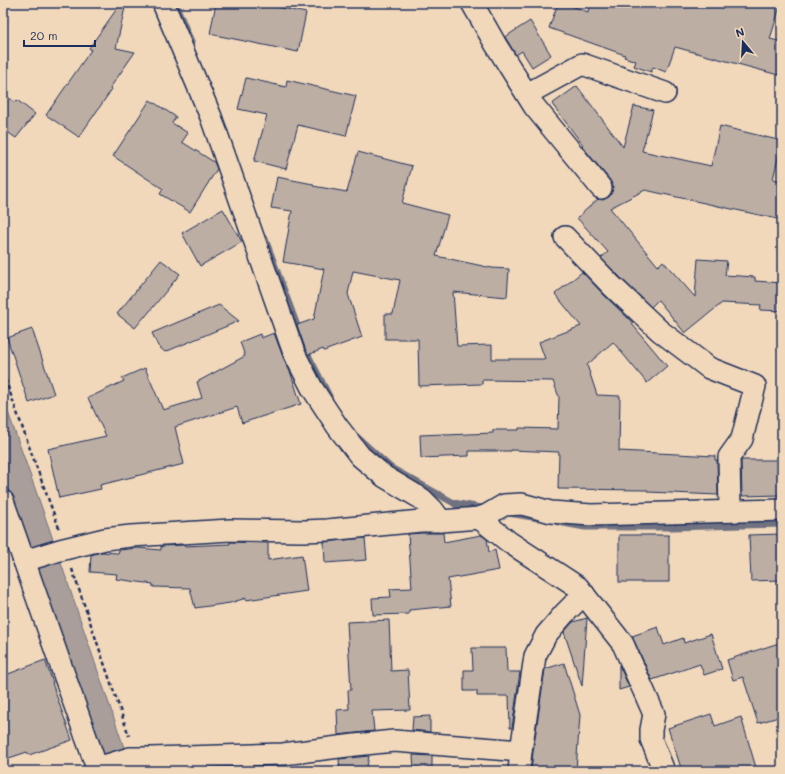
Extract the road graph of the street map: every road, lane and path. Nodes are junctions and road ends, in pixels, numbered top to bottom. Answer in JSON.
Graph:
{"nodes":[{"id":1,"x":162,"y":3,"type":"edge"},
{"id":2,"x":472,"y":3,"type":"edge"},
{"id":3,"x":665,"y":93,"type":"dead end"},
{"id":4,"x":527,"y":94,"type":"junction"},
{"id":5,"x":600,"y":188,"type":"dead end"},
{"id":6,"x":565,"y":237,"type":"dead end"},
{"id":7,"x":3,"y":501,"type":"edge"},
{"id":8,"x":782,"y":510,"type":"edge"},
{"id":9,"x":730,"y":511,"type":"junction"},
{"id":10,"x":490,"y":513,"type":"junction"},
{"id":11,"x":441,"y":521,"type":"junction"},
{"id":12,"x":28,"y":559,"type":"junction"},
{"id":13,"x":580,"y":598,"type":"junction"},
{"id":14,"x":520,"y":761,"type":"edge"},
{"id":15,"x":100,"y":768,"type":"edge"},
{"id":16,"x":664,"y":771,"type":"edge"}],
"edges":[{"from":1,"to":11,"type":"street"},
{"from":2,"to":4,"type":"street"},
{"from":3,"to":4,"type":"street"},
{"from":4,"to":5,"type":"street"},
{"from":6,"to":9,"type":"street"},
{"from":7,"to":12,"type":"street"},
{"from":8,"to":9,"type":"street"},
{"from":9,"to":10,"type":"street"},
{"from":10,"to":11,"type":"street"},
{"from":10,"to":13,"type":"street"},
{"from":11,"to":12,"type":"street"},
{"from":12,"to":15,"type":"street"},
{"from":13,"to":14,"type":"street"},
{"from":13,"to":16,"type":"street"},
{"from":14,"to":15,"type":"street"}]}
